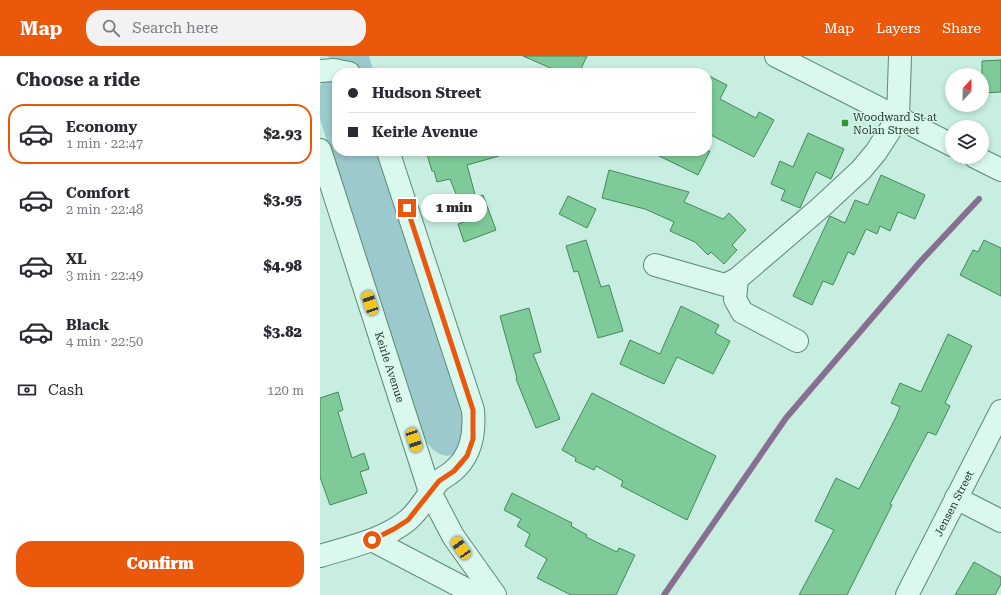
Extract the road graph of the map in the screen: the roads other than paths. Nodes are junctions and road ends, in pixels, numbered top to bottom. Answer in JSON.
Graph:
{"nodes":[{"id":1,"x":776,"y":56,"type":"edge"},
{"id":2,"x":900,"y":56,"type":"edge"},
{"id":3,"x":332,"y":70,"type":"edge"},
{"id":4,"x":320,"y":71,"type":"edge"},
{"id":5,"x":898,"y":118,"type":"junction"},
{"id":6,"x":945,"y":142,"type":"edge"},
{"id":7,"x":320,"y":150,"type":"edge"},
{"id":8,"x":390,"y":156,"type":"edge"},
{"id":9,"x":989,"y":164,"type":"edge"},
{"id":10,"x":1001,"y":170,"type":"edge"},
{"id":11,"x":655,"y":266,"type":"dead end"},
{"id":12,"x":737,"y":279,"type":"junction"},
{"id":13,"x":797,"y":341,"type":"dead end"},
{"id":14,"x":1001,"y":411,"type":"edge"},
{"id":15,"x":430,"y":492,"type":"junction"},
{"id":16,"x":956,"y":498,"type":"junction"},
{"id":17,"x":1001,"y":521,"type":"edge"},
{"id":18,"x":372,"y":540,"type":"junction"},
{"id":19,"x":320,"y":556,"type":"edge"},
{"id":20,"x":480,"y":592,"type":"edge"},
{"id":21,"x":906,"y":595,"type":"edge"}],
"edges":[{"from":1,"to":5,"type":"street"},
{"from":2,"to":5,"type":"street"},
{"from":3,"to":4,"type":"street"},
{"from":5,"to":6,"type":"street"},
{"from":5,"to":12,"type":"street"},
{"from":7,"to":15,"type":"street","name":"Keirle Avenue"},
{"from":8,"to":15,"type":"street"},
{"from":9,"to":10,"type":"street"},
{"from":11,"to":12,"type":"street"},
{"from":12,"to":13,"type":"street"},
{"from":14,"to":16,"type":"street","name":"Jensen Street"},
{"from":15,"to":18,"type":"street"},
{"from":15,"to":20,"type":"street","name":"Keirle Avenue"},
{"from":16,"to":17,"type":"street"},
{"from":16,"to":21,"type":"street","name":"Jensen Street"},
{"from":18,"to":19,"type":"street"},
{"from":18,"to":20,"type":"street"}]}
